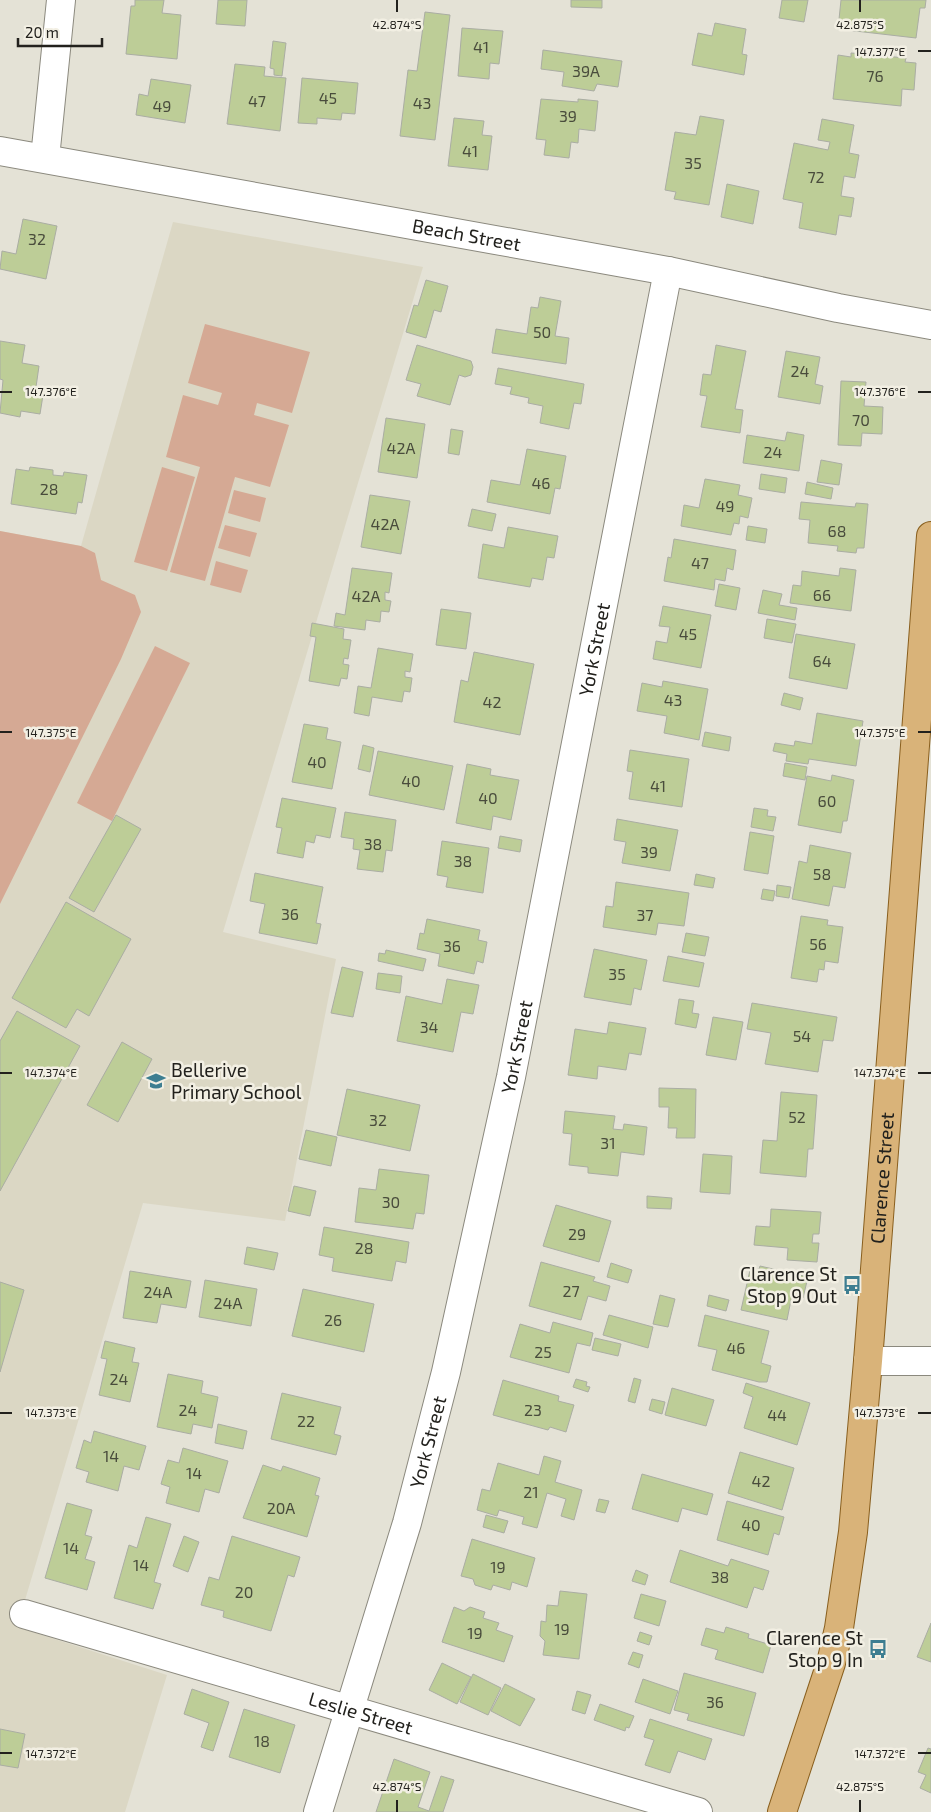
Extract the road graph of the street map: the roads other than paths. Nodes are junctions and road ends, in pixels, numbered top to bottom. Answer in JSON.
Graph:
{"nodes":[{"id":1,"x":61,"y":0,"type":"edge"},
{"id":2,"x":0,"y":151,"type":"edge"},
{"id":3,"x":45,"y":158,"type":"junction"},
{"id":4,"x":668,"y":271,"type":"junction"},
{"id":5,"x":931,"y":325,"type":"edge"},
{"id":6,"x":931,"y":536,"type":"edge"},
{"id":7,"x":868,"y":1361,"type":"junction"},
{"id":8,"x":931,"y":1361,"type":"edge"},
{"id":9,"x":24,"y":1614,"type":"dead end"},
{"id":10,"x":351,"y":1708,"type":"junction"},
{"id":11,"x":318,"y":1812,"type":"edge"},
{"id":12,"x":698,"y":1812,"type":"edge"},
{"id":13,"x":782,"y":1812,"type":"edge"}],
"edges":[{"from":1,"to":3,"type":"street"},
{"from":2,"to":3,"type":"street","name":"Beach Street"},
{"from":3,"to":4,"type":"street","name":"Beach Street"},
{"from":4,"to":5,"type":"street","name":"Beach Street"},
{"from":4,"to":10,"type":"street","name":"York Street"},
{"from":6,"to":7,"type":"main road","name":"Clarence Street"},
{"from":7,"to":8,"type":"street"},
{"from":7,"to":13,"type":"main road","name":"Clarence Street"},
{"from":9,"to":10,"type":"street","name":"Leslie Street"},
{"from":10,"to":11,"type":"street","name":"York Street"},
{"from":10,"to":12,"type":"street","name":"Leslie Street"}]}
